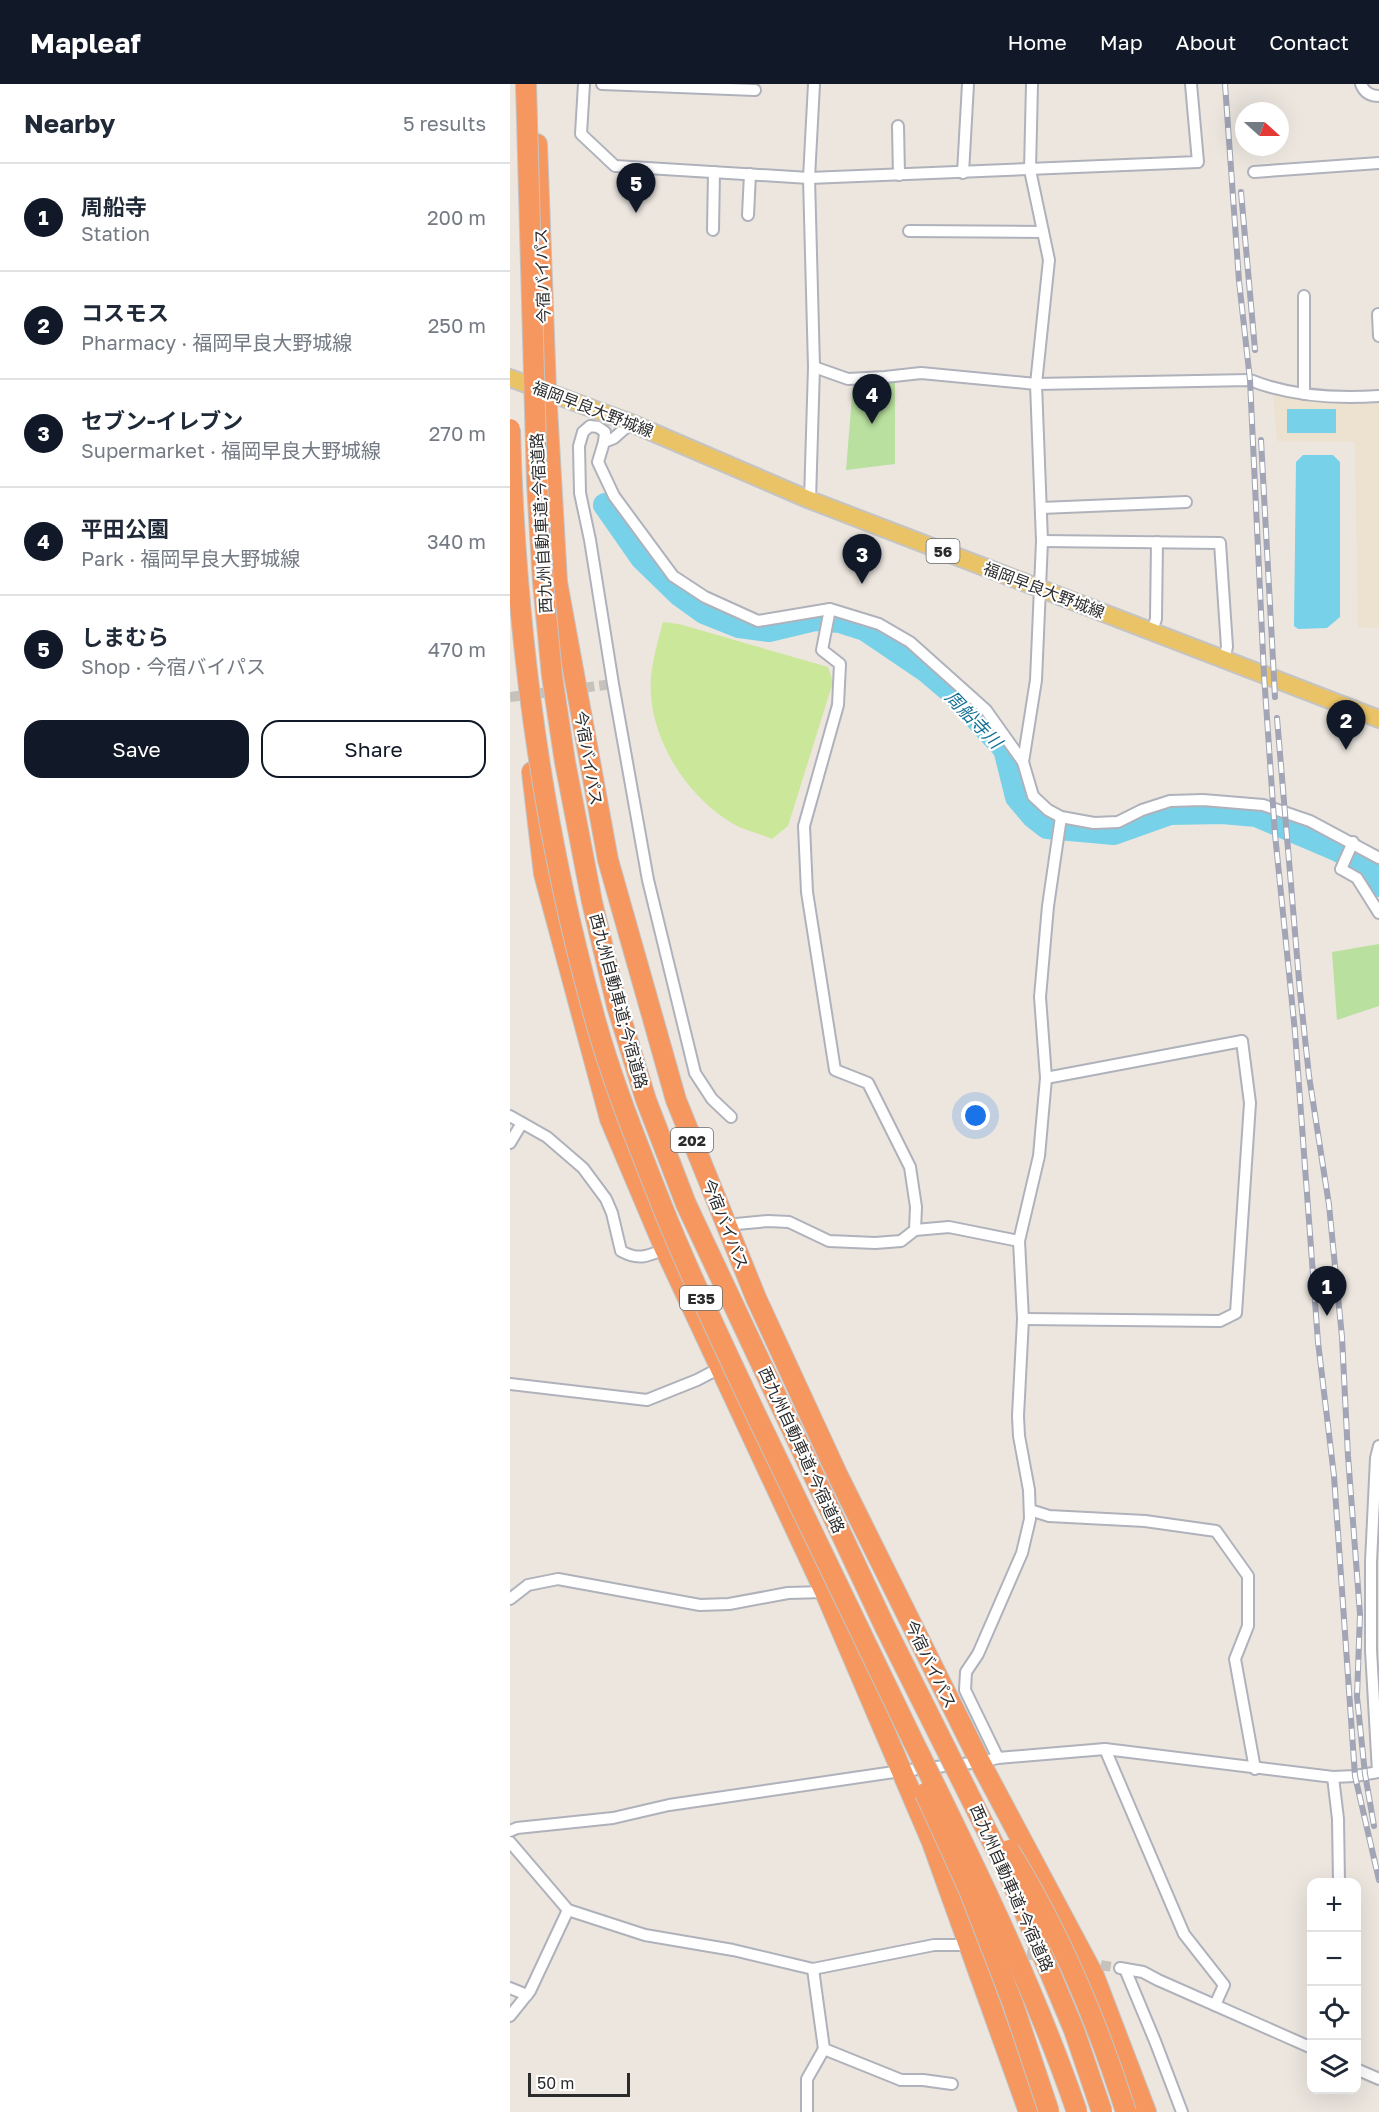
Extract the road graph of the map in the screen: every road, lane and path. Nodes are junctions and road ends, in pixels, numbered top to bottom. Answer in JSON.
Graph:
{"nodes":[{"id":1,"x":526,"y":84,"type":"edge"},
{"id":2,"x":536,"y":84,"type":"edge"},
{"id":3,"x":584,"y":84,"type":"edge"},
{"id":4,"x":602,"y":84,"type":"edge"},
{"id":5,"x":814,"y":84,"type":"edge"},
{"id":6,"x":968,"y":84,"type":"edge"},
{"id":7,"x":1032,"y":84,"type":"edge"},
{"id":8,"x":1191,"y":84,"type":"edge"},
{"id":9,"x":1361,"y":84,"type":"edge"},
{"id":10,"x":755,"y":90,"type":"dead end"},
{"id":11,"x":1379,"y":96,"type":"edge"},
{"id":12,"x":898,"y":126,"type":"dead end"},
{"id":13,"x":1379,"y":163,"type":"edge"},
{"id":14,"x":1030,"y":170,"type":"junction"},
{"id":15,"x":714,"y":172,"type":"junction"},
{"id":16,"x":963,"y":172,"type":"junction"},
{"id":17,"x":1254,"y":172,"type":"dead end"},
{"id":18,"x":750,"y":174,"type":"junction"},
{"id":19,"x":899,"y":175,"type":"junction"},
{"id":20,"x":809,"y":178,"type":"junction"},
{"id":21,"x":748,"y":215,"type":"dead end"},
{"id":22,"x":713,"y":230,"type":"dead end"},
{"id":23,"x":909,"y":231,"type":"dead end"},
{"id":24,"x":1043,"y":232,"type":"junction"},
{"id":25,"x":1304,"y":296,"type":"dead end"},
{"id":26,"x":1378,"y":314,"type":"edge"},
{"id":27,"x":1379,"y":336,"type":"edge"},
{"id":28,"x":814,"y":367,"type":"junction"},
{"id":29,"x":510,"y":378,"type":"edge"},
{"id":30,"x":1036,"y":384,"type":"junction"},
{"id":31,"x":546,"y":390,"type":"junction"},
{"id":32,"x":1304,"y":394,"type":"junction"},
{"id":33,"x":1379,"y":396,"type":"edge"},
{"id":34,"x":631,"y":423,"type":"junction"},
{"id":35,"x":510,"y":429,"type":"edge"},
{"id":36,"x":604,"y":442,"type":"junction"},
{"id":37,"x":810,"y":501,"type":"junction"},
{"id":38,"x":1186,"y":502,"type":"dead end"},
{"id":39,"x":1041,"y":508,"type":"junction"},
{"id":40,"x":1042,"y":541,"type":"junction"},
{"id":41,"x":1157,"y":542,"type":"junction"},
{"id":42,"x":510,"y":554,"type":"edge"},
{"id":43,"x":1040,"y":588,"type":"junction"},
{"id":44,"x":830,"y":609,"type":"junction"},
{"id":45,"x":1152,"y":631,"type":"junction"},
{"id":46,"x":1224,"y":659,"type":"junction"},
{"id":47,"x":1379,"y":719,"type":"edge"},
{"id":48,"x":1023,"y":762,"type":"junction"},
{"id":49,"x":1061,"y":817,"type":"junction"},
{"id":50,"x":1351,"y":845,"type":"junction"},
{"id":51,"x":1379,"y":858,"type":"edge"},
{"id":52,"x":1379,"y":913,"type":"edge"},
{"id":53,"x":1046,"y":1078,"type":"junction"},
{"id":54,"x":510,"y":1116,"type":"edge"},
{"id":55,"x":731,"y":1117,"type":"dead end"},
{"id":56,"x":522,"y":1123,"type":"junction"},
{"id":57,"x":510,"y":1143,"type":"edge"},
{"id":58,"x":726,"y":1225,"type":"junction"},
{"id":59,"x":915,"y":1230,"type":"junction"},
{"id":60,"x":1019,"y":1242,"type":"junction"},
{"id":61,"x":665,"y":1249,"type":"junction"},
{"id":62,"x":1023,"y":1319,"type":"junction"},
{"id":63,"x":720,"y":1368,"type":"junction"},
{"id":64,"x":510,"y":1384,"type":"edge"},
{"id":65,"x":1379,"y":1446,"type":"edge"},
{"id":66,"x":1030,"y":1510,"type":"junction"},
{"id":67,"x":828,"y":1584,"type":"junction"},
{"id":68,"x":510,"y":1599,"type":"edge"},
{"id":69,"x":1105,"y":1749,"type":"junction"},
{"id":70,"x":949,"y":1754,"type":"junction"},
{"id":71,"x":989,"y":1760,"type":"junction"},
{"id":72,"x":1255,"y":1769,"type":"junction"},
{"id":73,"x":901,"y":1771,"type":"junction"},
{"id":74,"x":1378,"y":1772,"type":"edge"},
{"id":75,"x":1333,"y":1777,"type":"junction"},
{"id":76,"x":510,"y":1831,"type":"edge"},
{"id":77,"x":510,"y":1842,"type":"edge"},
{"id":78,"x":1339,"y":1878,"type":"edge"},
{"id":79,"x":568,"y":1910,"type":"junction"},
{"id":80,"x":970,"y":1945,"type":"junction"},
{"id":81,"x":813,"y":1969,"type":"junction"},
{"id":82,"x":510,"y":1988,"type":"edge"},
{"id":83,"x":527,"y":1995,"type":"junction"},
{"id":84,"x":1215,"y":2005,"type":"junction"},
{"id":85,"x":510,"y":2016,"type":"edge"},
{"id":86,"x":1307,"y":2046,"type":"edge"},
{"id":87,"x":824,"y":2049,"type":"junction"},
{"id":88,"x":1361,"y":2071,"type":"edge"},
{"id":89,"x":1379,"y":2079,"type":"edge"},
{"id":90,"x":952,"y":2084,"type":"dead end"},
{"id":91,"x":807,"y":2112,"type":"edge"},
{"id":92,"x":1029,"y":2112,"type":"edge"},
{"id":93,"x":1049,"y":2112,"type":"edge"},
{"id":94,"x":1077,"y":2112,"type":"edge"},
{"id":95,"x":1102,"y":2112,"type":"edge"},
{"id":96,"x":1126,"y":2112,"type":"edge"},
{"id":97,"x":1146,"y":2112,"type":"edge"},
{"id":98,"x":1182,"y":2112,"type":"edge"}],
"edges":[{"from":1,"to":70,"type":"highway","name":"西九州自動車道;今宿道路","number":"E35","bridge":true},
{"from":2,"to":31,"type":"highway","name":"今宿バイパス","number":"202"},
{"from":3,"to":15,"type":"street"},
{"from":4,"to":10,"type":"street"},
{"from":5,"to":20,"type":"street"},
{"from":6,"to":16,"type":"street"},
{"from":7,"to":14,"type":"street"},
{"from":8,"to":14,"type":"street"},
{"from":9,"to":11,"type":"street"},
{"from":12,"to":19,"type":"street"},
{"from":13,"to":17,"type":"street"},
{"from":14,"to":16,"type":"street"},
{"from":14,"to":24,"type":"street"},
{"from":15,"to":18,"type":"street"},
{"from":15,"to":22,"type":"street"},
{"from":16,"to":19,"type":"street"},
{"from":18,"to":20,"type":"street"},
{"from":18,"to":21,"type":"street"},
{"from":19,"to":20,"type":"street"},
{"from":20,"to":28,"type":"street"},
{"from":23,"to":24,"type":"street"},
{"from":24,"to":30,"type":"street"},
{"from":25,"to":32,"type":"street"},
{"from":26,"to":27,"type":"street"},
{"from":28,"to":30,"type":"street"},
{"from":28,"to":37,"type":"street"},
{"from":29,"to":31,"type":"main road","name":"福岡早良大野城線","number":"56"},
{"from":30,"to":32,"type":"street"},
{"from":30,"to":39,"type":"street"},
{"from":31,"to":34,"type":"main road","name":"福岡早良大野城線","number":"56"},
{"from":31,"to":58,"type":"highway","name":"今宿バイパス","number":"202"},
{"from":32,"to":33,"type":"street"},
{"from":34,"to":36,"type":"street"},
{"from":34,"to":37,"type":"main road","name":"福岡早良大野城線","number":"56"},
{"from":35,"to":67,"type":"highway","name":"西九州自動車道;今宿道路","number":"E35","bridge":true},
{"from":36,"to":44,"type":"street"},
{"from":36,"to":55,"type":"street"},
{"from":37,"to":43,"type":"main road","name":"福岡早良大野城線","number":"56"},
{"from":38,"to":39,"type":"street"},
{"from":39,"to":40,"type":"street"},
{"from":40,"to":41,"type":"street"},
{"from":40,"to":43,"type":"street"},
{"from":41,"to":45,"type":"street"},
{"from":41,"to":46,"type":"street"},
{"from":42,"to":61,"type":"highway"},
{"from":43,"to":45,"type":"main road","name":"福岡早良大野城線","number":"56"},
{"from":43,"to":48,"type":"street"},
{"from":44,"to":48,"type":"street"},
{"from":44,"to":59,"type":"street"},
{"from":45,"to":46,"type":"main road","name":"福岡早良大野城線","number":"56"},
{"from":46,"to":47,"type":"main road","name":"福岡早良大野城線","number":"56"},
{"from":48,"to":49,"type":"street"},
{"from":49,"to":50,"type":"street"},
{"from":49,"to":53,"type":"street"},
{"from":50,"to":51,"type":"street"},
{"from":50,"to":52,"type":"street"},
{"from":53,"to":60,"type":"street"},
{"from":53,"to":62,"type":"street"},
{"from":54,"to":56,"type":"street"},
{"from":56,"to":57,"type":"street"},
{"from":56,"to":61,"type":"street"},
{"from":58,"to":59,"type":"street"},
{"from":58,"to":71,"type":"highway","name":"今宿バイパス","number":"202"},
{"from":59,"to":60,"type":"street"},
{"from":60,"to":62,"type":"street"},
{"from":61,"to":63,"type":"highway"},
{"from":62,"to":66,"type":"street"},
{"from":63,"to":64,"type":"street"},
{"from":63,"to":67,"type":"highway"},
{"from":65,"to":74,"type":"street"},
{"from":66,"to":71,"type":"street"},
{"from":66,"to":72,"type":"street"},
{"from":67,"to":68,"type":"street"},
{"from":67,"to":73,"type":"highway"},
{"from":67,"to":93,"type":"highway","bridge":true},
{"from":67,"to":94,"type":"highway","name":"西九州自動車道;今宿道路","number":"E35","bridge":true},
{"from":69,"to":71,"type":"street"},
{"from":69,"to":72,"type":"street"},
{"from":69,"to":84,"type":"street"},
{"from":70,"to":95,"type":"highway","name":"西九州自動車道;今宿道路","number":"E35","bridge":true},
{"from":70,"to":96,"type":"highway","bridge":true},
{"from":71,"to":73,"type":"street"},
{"from":71,"to":97,"type":"highway","name":"今宿バイパス","number":"202"},
{"from":72,"to":75,"type":"street"},
{"from":73,"to":76,"type":"street"},
{"from":73,"to":80,"type":"highway"},
{"from":74,"to":75,"type":"street"},
{"from":75,"to":78,"type":"street"},
{"from":77,"to":79,"type":"street"},
{"from":79,"to":81,"type":"street"},
{"from":79,"to":83,"type":"street"},
{"from":80,"to":81,"type":"street"},
{"from":80,"to":92,"type":"highway"},
{"from":81,"to":87,"type":"street"},
{"from":82,"to":83,"type":"street"},
{"from":83,"to":85,"type":"street"},
{"from":84,"to":86,"type":"street"},
{"from":84,"to":98,"type":"street"},
{"from":87,"to":90,"type":"street"},
{"from":87,"to":91,"type":"street"},
{"from":88,"to":89,"type":"street"}]}
